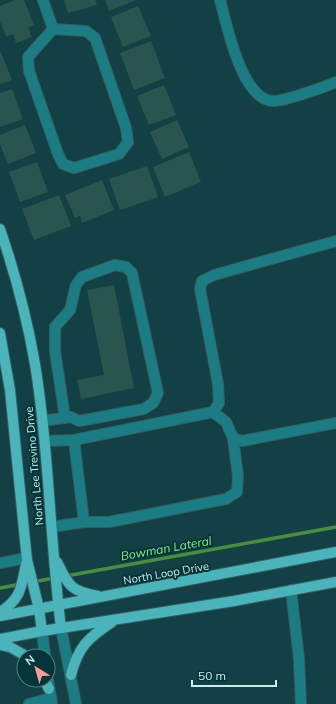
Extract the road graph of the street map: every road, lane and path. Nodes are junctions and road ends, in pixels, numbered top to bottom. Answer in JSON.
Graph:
{"nodes":[{"id":1,"x":43,"y":0,"type":"edge"},
{"id":2,"x":220,"y":0,"type":"edge"},
{"id":3,"x":53,"y":29,"type":"junction"},
{"id":4,"x":336,"y":82,"type":"edge"},
{"id":5,"x":0,"y":229,"type":"edge"},
{"id":6,"x":336,"y":241,"type":"edge"},
{"id":7,"x":0,"y":333,"type":"edge"},
{"id":8,"x":213,"y":412,"type":"junction"},
{"id":9,"x":65,"y":418,"type":"junction"},
{"id":10,"x":42,"y":421,"type":"junction"},
{"id":11,"x":336,"y":423,"type":"edge"},
{"id":12,"x":233,"y":438,"type":"junction"},
{"id":13,"x":74,"y":440,"type":"junction"},
{"id":14,"x":45,"y":442,"type":"junction"},
{"id":15,"x":84,"y":522,"type":"junction"},
{"id":16,"x":52,"y":527,"type":"junction"},
{"id":17,"x":336,"y":552,"type":"edge"},
{"id":18,"x":54,"y":554,"type":"junction"},
{"id":19,"x":26,"y":559,"type":"junction"},
{"id":20,"x":0,"y":563,"type":"edge"},
{"id":21,"x":336,"y":582,"type":"edge"},
{"id":22,"x":291,"y":590,"type":"junction"},
{"id":23,"x":102,"y":597,"type":"junction"},
{"id":24,"x":58,"y":606,"type":"junction"},
{"id":25,"x":39,"y":609,"type":"junction"},
{"id":26,"x":0,"y":612,"type":"edge"},
{"id":27,"x":0,"y":616,"type":"edge"},
{"id":28,"x":118,"y":619,"type":"junction"},
{"id":29,"x":61,"y":628,"type":"junction"},
{"id":30,"x":42,"y":630,"type":"junction"},
{"id":31,"x":0,"y":639,"type":"edge"},
{"id":32,"x":0,"y":645,"type":"edge"},
{"id":33,"x":44,"y":648,"type":"edge"},
{"id":34,"x":16,"y":650,"type":"edge"},
{"id":35,"x":71,"y":675,"type":"junction"},
{"id":36,"x":48,"y":690,"type":"edge"},
{"id":37,"x":29,"y":704,"type":"edge"},
{"id":38,"x":76,"y":704,"type":"edge"},
{"id":39,"x":301,"y":704,"type":"edge"}],
"edges":[{"from":1,"to":3,"type":"street"},
{"from":2,"to":4,"type":"street"},
{"from":3,"to":3,"type":"street"},
{"from":5,"to":10,"type":"main road","name":"North Lee Trevino Drive"},
{"from":6,"to":8,"type":"street"},
{"from":7,"to":19,"type":"main road","name":"North Lee Trevino Drive"},
{"from":8,"to":12,"type":"street"},
{"from":8,"to":13,"type":"street"},
{"from":9,"to":9,"type":"street"},
{"from":9,"to":10,"type":"street"},
{"from":10,"to":14,"type":"main road","name":"North Lee Trevino Drive"},
{"from":11,"to":12,"type":"street"},
{"from":12,"to":15,"type":"street"},
{"from":13,"to":14,"type":"street"},
{"from":13,"to":15,"type":"street"},
{"from":14,"to":16,"type":"main road","name":"North Lee Trevino Drive"},
{"from":15,"to":16,"type":"street"},
{"from":16,"to":18,"type":"main road","name":"North Lee Trevino Drive"},
{"from":17,"to":23,"type":"main road","name":"North Loop Drive"},
{"from":18,"to":23,"type":"main road"},
{"from":18,"to":24,"type":"main road","name":"North Lee Trevino Drive"},
{"from":19,"to":20,"type":"street"},
{"from":19,"to":25,"type":"main road","name":"North Lee Trevino Drive"},
{"from":19,"to":26,"type":"main road"},
{"from":21,"to":22,"type":"main road"},
{"from":22,"to":28,"type":"main road"},
{"from":22,"to":39,"type":"street"},
{"from":23,"to":24,"type":"main road","name":"North Loop Drive"},
{"from":24,"to":25,"type":"main road","name":"North Loop Drive"},
{"from":24,"to":29,"type":"main road","name":"North Lee Trevino Drive"},
{"from":25,"to":27,"type":"main road","name":"North Loop Drive"},
{"from":25,"to":30,"type":"main road","name":"North Lee Trevino Drive"},
{"from":28,"to":29,"type":"main road"},
{"from":28,"to":35,"type":"main road"},
{"from":29,"to":30,"type":"main road"},
{"from":29,"to":35,"type":"street","name":"North Lee Trevino Drive"},
{"from":30,"to":31,"type":"main road"},
{"from":30,"to":33,"type":"street","name":"North Lee Trevino Drive"},
{"from":32,"to":34,"type":"main road"},
{"from":35,"to":38,"type":"street","name":"North Lee Trevino Drive"},
{"from":36,"to":37,"type":"street"}]}
